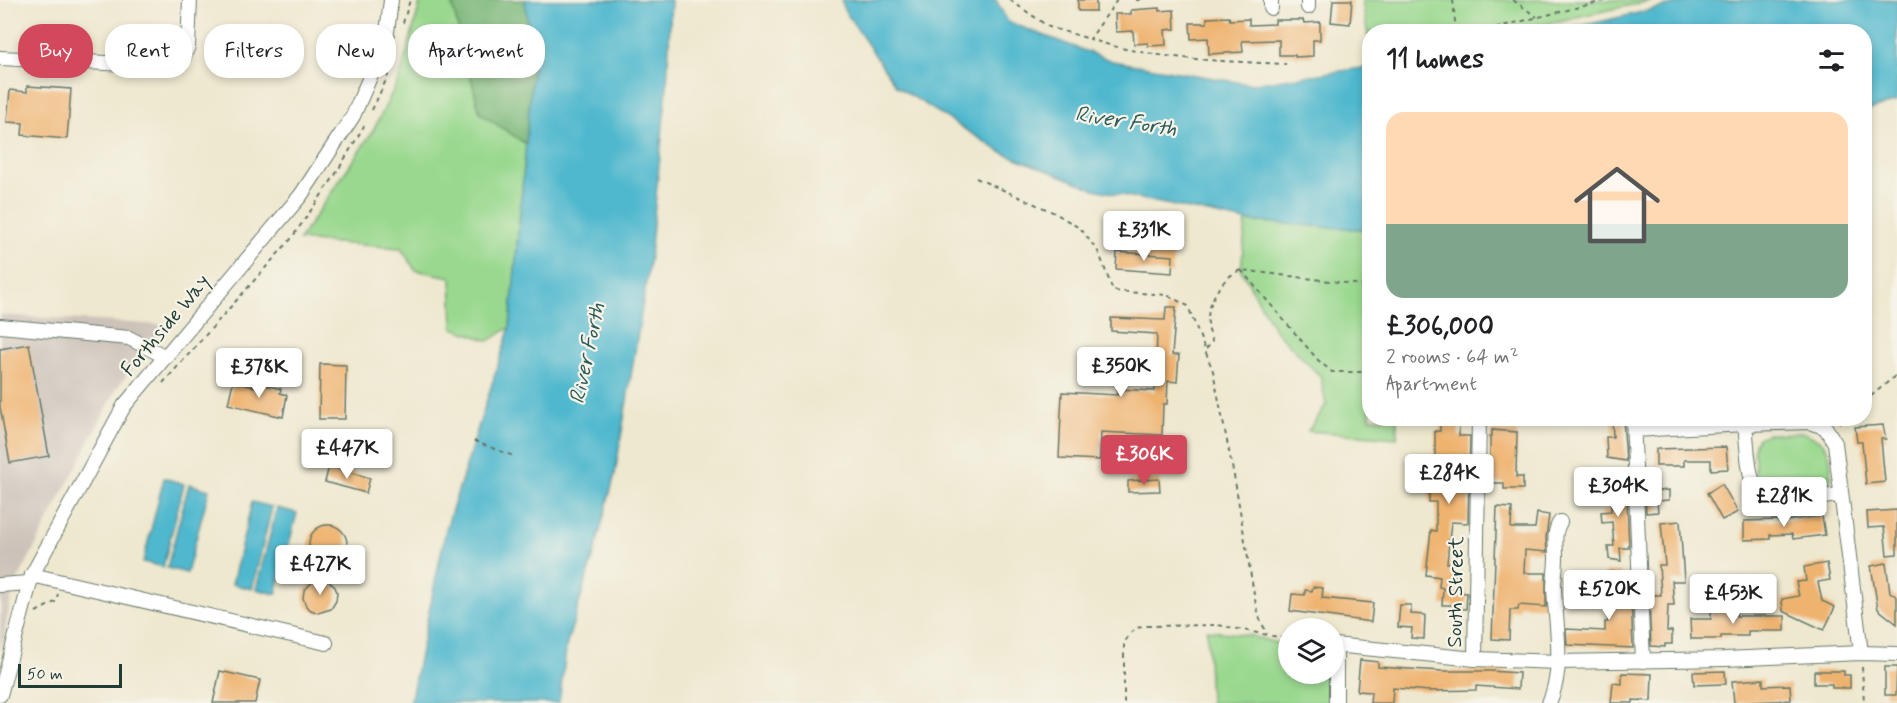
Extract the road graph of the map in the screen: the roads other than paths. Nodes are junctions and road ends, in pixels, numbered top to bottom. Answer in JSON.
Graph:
{"nodes":[{"id":1,"x":190,"y":0,"type":"edge"},
{"id":2,"x":391,"y":0,"type":"edge"},
{"id":3,"x":0,"y":58,"type":"edge"},
{"id":4,"x":0,"y":326,"type":"edge"},
{"id":5,"x":166,"y":357,"type":"junction"},
{"id":6,"x":1479,"y":426,"type":"edge"},
{"id":7,"x":1633,"y":426,"type":"edge"},
{"id":8,"x":1745,"y":426,"type":"edge"},
{"id":9,"x":1822,"y":426,"type":"edge"},
{"id":10,"x":1841,"y":495,"type":"junction"},
{"id":11,"x":1560,"y":522,"type":"dead end"},
{"id":12,"x":30,"y":579,"type":"junction"},
{"id":13,"x":0,"y":585,"type":"edge"},
{"id":14,"x":326,"y":643,"type":"dead end"},
{"id":15,"x":1344,"y":646,"type":"edge"},
{"id":16,"x":1861,"y":653,"type":"junction"},
{"id":17,"x":1897,"y":654,"type":"edge"},
{"id":18,"x":1475,"y":659,"type":"junction"},
{"id":19,"x":1558,"y":662,"type":"junction"},
{"id":20,"x":1644,"y":662,"type":"junction"},
{"id":21,"x":1336,"y":684,"type":"edge"},
{"id":22,"x":0,"y":695,"type":"edge"},
{"id":23,"x":1336,"y":703,"type":"edge"},
{"id":24,"x":1549,"y":703,"type":"edge"}],
"edges":[{"from":1,"to":3,"type":"street"},
{"from":2,"to":5,"type":"street","name":"Forthside Way"},
{"from":4,"to":5,"type":"street"},
{"from":5,"to":12,"type":"street","name":"Forthside Way"},
{"from":6,"to":18,"type":"street","name":"South Street"},
{"from":7,"to":20,"type":"street"},
{"from":8,"to":10,"type":"street"},
{"from":9,"to":10,"type":"street"},
{"from":10,"to":16,"type":"street"},
{"from":11,"to":19,"type":"street"},
{"from":12,"to":13,"type":"street"},
{"from":12,"to":14,"type":"street"},
{"from":12,"to":22,"type":"street","name":"Forthside Way"},
{"from":15,"to":18,"type":"street"},
{"from":16,"to":17,"type":"street"},
{"from":16,"to":20,"type":"street"},
{"from":18,"to":19,"type":"street"},
{"from":19,"to":20,"type":"street"},
{"from":19,"to":24,"type":"street"},
{"from":21,"to":23,"type":"street"}]}
